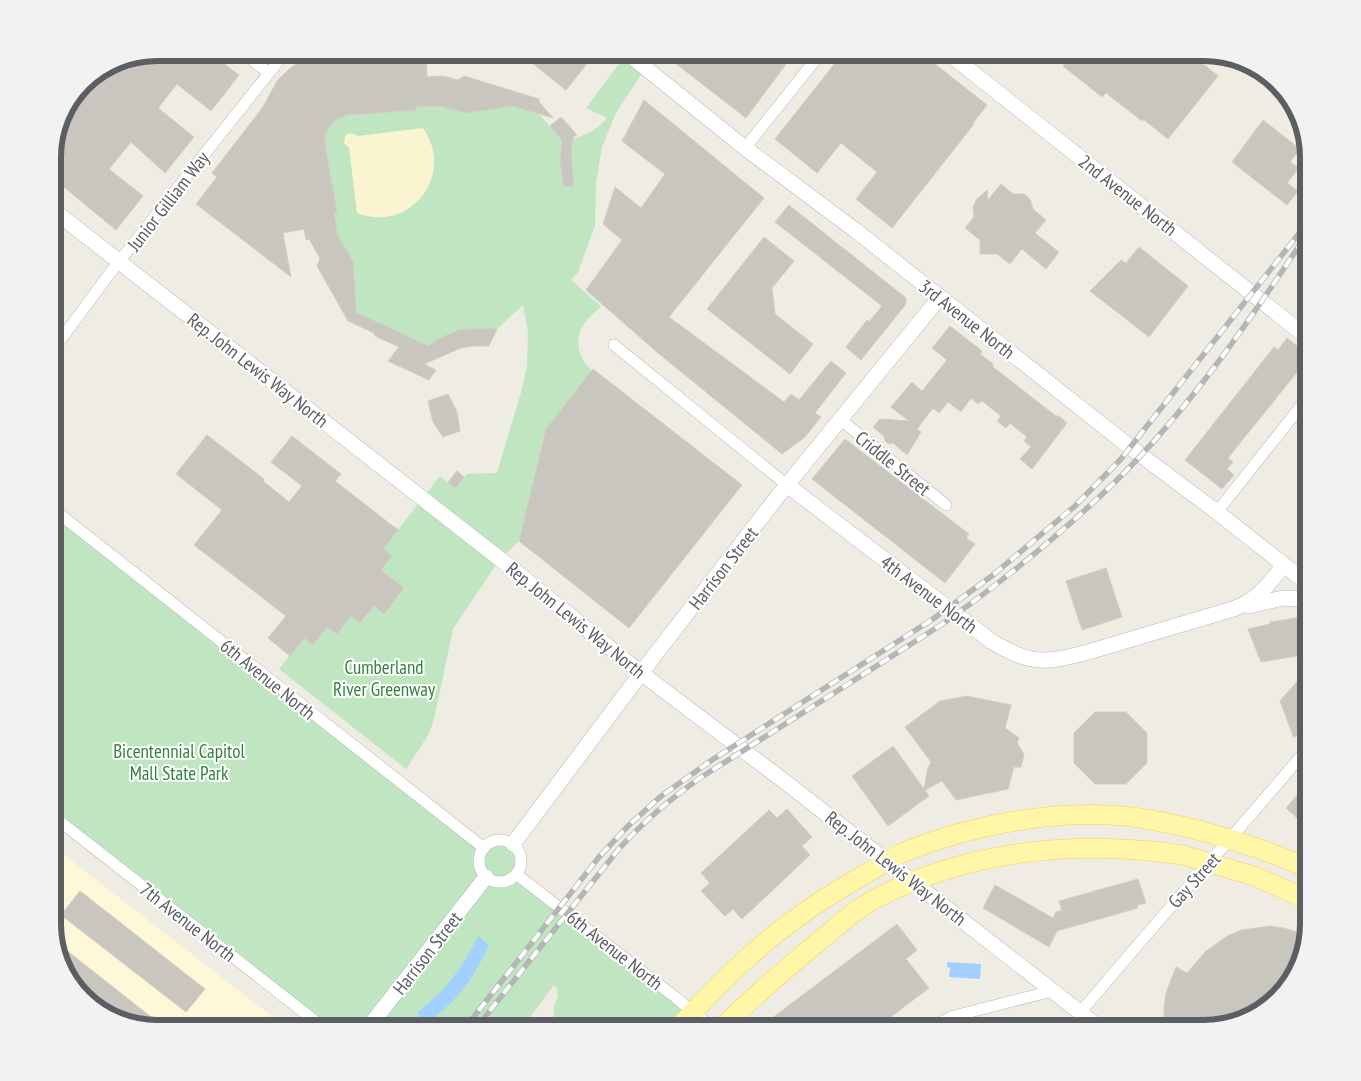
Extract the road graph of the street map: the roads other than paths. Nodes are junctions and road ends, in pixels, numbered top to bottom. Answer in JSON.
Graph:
{"nodes":[{"id":1,"x":254,"y":61,"type":"edge"},
{"id":2,"x":278,"y":61,"type":"edge"},
{"id":3,"x":637,"y":61,"type":"edge"},
{"id":4,"x":814,"y":61,"type":"edge"},
{"id":5,"x":959,"y":61,"type":"edge"},
{"id":6,"x":269,"y":73,"type":"junction"},
{"id":7,"x":745,"y":148,"type":"junction"},
{"id":8,"x":61,"y":216,"type":"edge"},
{"id":9,"x":120,"y":262,"type":"junction"},
{"id":10,"x":940,"y":297,"type":"junction"},
{"id":11,"x":1300,"y":332,"type":"edge"},
{"id":12,"x":61,"y":339,"type":"edge"},
{"id":13,"x":614,"y":345,"type":"dead end"},
{"id":14,"x":1300,"y":407,"type":"edge"},
{"id":15,"x":841,"y":420,"type":"junction"},
{"id":16,"x":787,"y":485,"type":"junction"},
{"id":17,"x":946,"y":506,"type":"dead end"},
{"id":18,"x":1217,"y":512,"type":"junction"},
{"id":19,"x":61,"y":515,"type":"edge"},
{"id":20,"x":1284,"y":565,"type":"junction"},
{"id":21,"x":1300,"y":578,"type":"edge"},
{"id":22,"x":1300,"y":599,"type":"edge"},
{"id":23,"x":1233,"y":609,"type":"junction"},
{"id":24,"x":641,"y":673,"type":"junction"},
{"id":25,"x":1300,"y":757,"type":"edge"},
{"id":26,"x":61,"y":822,"type":"edge"},
{"id":27,"x":1231,"y":839,"type":"junction"},
{"id":28,"x":513,"y":844,"type":"junction"},
{"id":29,"x":484,"y":848,"type":"junction"},
{"id":30,"x":887,"y":862,"type":"junction"},
{"id":31,"x":1209,"y":862,"type":"junction"},
{"id":32,"x":1300,"y":865,"type":"edge"},
{"id":33,"x":516,"y":874,"type":"junction"},
{"id":34,"x":486,"y":877,"type":"junction"},
{"id":35,"x":913,"y":882,"type":"junction"},
{"id":36,"x":1300,"y":896,"type":"edge"},
{"id":37,"x":1052,"y":991,"type":"junction"},
{"id":38,"x":694,"y":1011,"type":"junction"},
{"id":39,"x":1080,"y":1012,"type":"junction"},
{"id":40,"x":314,"y":1020,"type":"edge"},
{"id":41,"x":374,"y":1020,"type":"edge"},
{"id":42,"x":686,"y":1020,"type":"edge"},
{"id":43,"x":704,"y":1020,"type":"edge"},
{"id":44,"x":731,"y":1020,"type":"edge"},
{"id":45,"x":945,"y":1020,"type":"edge"},
{"id":46,"x":1090,"y":1020,"type":"edge"}],
"edges":[{"from":1,"to":6,"type":"street"},
{"from":2,"to":6,"type":"street","name":"Junior Gilliam Way"},
{"from":3,"to":7,"type":"street","name":"3rd Avenue North"},
{"from":4,"to":7,"type":"street"},
{"from":5,"to":11,"type":"street","name":"2nd Avenue North"},
{"from":6,"to":9,"type":"street","name":"Junior Gilliam Way"},
{"from":7,"to":10,"type":"street","name":"3rd Avenue North"},
{"from":8,"to":9,"type":"street","name":"Rep. John Lewis Way North"},
{"from":9,"to":12,"type":"street","name":"Junior Gilliam Way"},
{"from":9,"to":24,"type":"street","name":"Rep. John Lewis Way North"},
{"from":10,"to":15,"type":"street","name":"Harrison Street"},
{"from":10,"to":18,"type":"street","name":"3rd Avenue North"},
{"from":13,"to":16,"type":"street","name":"4th Avenue North"},
{"from":14,"to":18,"type":"street"},
{"from":15,"to":16,"type":"street","name":"Harrison Street"},
{"from":15,"to":17,"type":"street","name":"Criddle Street"},
{"from":16,"to":23,"type":"street","name":"4th Avenue North"},
{"from":16,"to":24,"type":"street","name":"Harrison Street"},
{"from":18,"to":20,"type":"street","name":"3rd Avenue North"},
{"from":19,"to":29,"type":"street","name":"6th Avenue North"},
{"from":20,"to":21,"type":"street","name":"3rd Avenue North"},
{"from":20,"to":23,"type":"street","name":"4th Avenue North"},
{"from":22,"to":23,"type":"street"},
{"from":24,"to":28,"type":"street","name":"Harrison Street"},
{"from":24,"to":30,"type":"street","name":"Rep. John Lewis Way North"},
{"from":25,"to":27,"type":"street","name":"Gay Street"},
{"from":26,"to":40,"type":"street","name":"7th Avenue North"},
{"from":27,"to":30,"type":"main road"},
{"from":27,"to":31,"type":"street","name":"Gay Street"},
{"from":27,"to":32,"type":"main road"},
{"from":28,"to":29,"type":"street"},
{"from":28,"to":33,"type":"street"},
{"from":29,"to":34,"type":"street"},
{"from":30,"to":35,"type":"street","name":"Rep. John Lewis Way North"},
{"from":30,"to":38,"type":"main road"},
{"from":31,"to":35,"type":"main road"},
{"from":31,"to":36,"type":"main road"},
{"from":31,"to":39,"type":"street","name":"Gay Street"},
{"from":33,"to":34,"type":"street"},
{"from":33,"to":38,"type":"street","name":"6th Avenue North"},
{"from":34,"to":41,"type":"street","name":"Harrison Street"},
{"from":35,"to":37,"type":"street","name":"Rep. John Lewis Way North"},
{"from":35,"to":44,"type":"main road"},
{"from":37,"to":39,"type":"street","name":"Rep. John Lewis Way North"},
{"from":37,"to":45,"type":"street"},
{"from":38,"to":42,"type":"main road"},
{"from":38,"to":43,"type":"street","name":"6th Avenue North"},
{"from":39,"to":46,"type":"street","name":"Rep. John Lewis Way North"}]}
